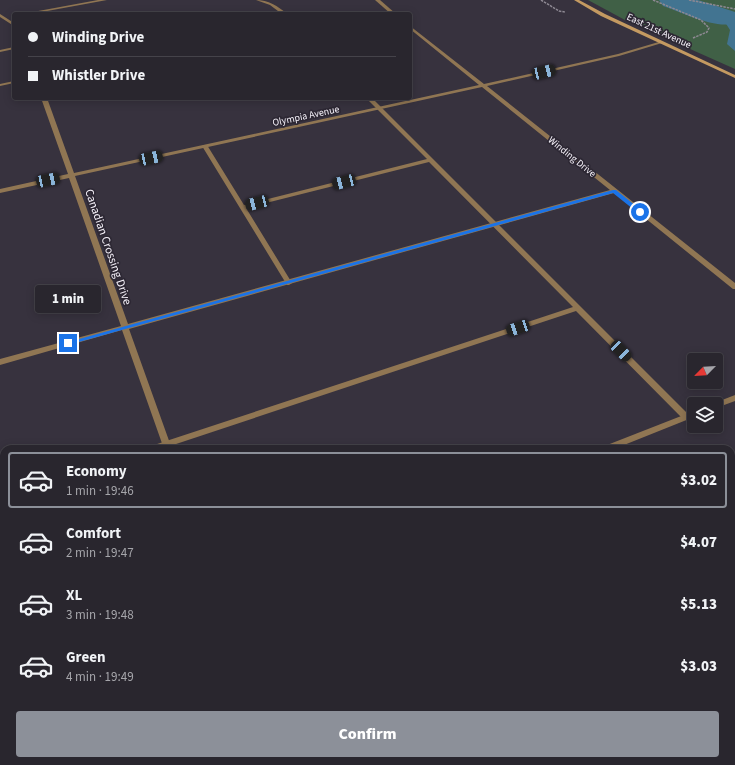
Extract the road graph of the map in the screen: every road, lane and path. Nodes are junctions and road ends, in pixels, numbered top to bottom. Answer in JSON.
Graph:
{"nodes":[{"id":1,"x":105,"y":0,"type":"edge"},
{"id":2,"x":258,"y":0,"type":"edge"},
{"id":3,"x":378,"y":0,"type":"edge"},
{"id":4,"x":576,"y":0,"type":"edge"},
{"id":5,"x":653,"y":0,"type":"edge"},
{"id":6,"x":689,"y":0,"type":"edge"},
{"id":7,"x":735,"y":9,"type":"edge"},
{"id":8,"x":36,"y":12,"type":"edge"},
{"id":9,"x":282,"y":12,"type":"edge"},
{"id":10,"x":392,"y":12,"type":"edge"},
{"id":11,"x":0,"y":15,"type":"edge"},
{"id":12,"x":12,"y":16,"type":"edge"},
{"id":13,"x":6,"y":18,"type":"junction"},
{"id":14,"x":12,"y":23,"type":"edge"},
{"id":15,"x":412,"y":29,"type":"edge"},
{"id":16,"x":690,"y":39,"type":"dead end"},
{"id":17,"x":660,"y":42,"type":"junction"},
{"id":18,"x":12,"y":48,"type":"edge"},
{"id":19,"x":0,"y":51,"type":"edge"},
{"id":20,"x":735,"y":77,"type":"edge"},
{"id":21,"x":12,"y":82,"type":"edge"},
{"id":22,"x":0,"y":85,"type":"edge"},
{"id":23,"x":484,"y":86,"type":"junction"},
{"id":24,"x":45,"y":100,"type":"edge"},
{"id":25,"x":371,"y":100,"type":"edge"},
{"id":26,"x":380,"y":109,"type":"junction"},
{"id":27,"x":205,"y":146,"type":"junction"},
{"id":28,"x":431,"y":160,"type":"junction"},
{"id":29,"x":71,"y":175,"type":"junction"},
{"id":30,"x":0,"y":191,"type":"edge"},
{"id":31,"x":614,"y":191,"type":"junction"},
{"id":32,"x":242,"y":207,"type":"junction"},
{"id":33,"x":495,"y":225,"type":"junction"},
{"id":34,"x":289,"y":283,"type":"junction"},
{"id":35,"x":735,"y":287,"type":"edge"},
{"id":36,"x":578,"y":308,"type":"junction"},
{"id":37,"x":124,"y":328,"type":"junction"},
{"id":38,"x":0,"y":362,"type":"edge"},
{"id":39,"x":735,"y":398,"type":"edge"},
{"id":40,"x":723,"y":402,"type":"edge"},
{"id":41,"x":687,"y":412,"type":"edge"},
{"id":42,"x":687,"y":416,"type":"edge"},
{"id":43,"x":167,"y":445,"type":"edge"},
{"id":44,"x":170,"y":445,"type":"edge"},
{"id":45,"x":615,"y":445,"type":"edge"}],
"edges":[{"from":1,"to":8,"type":"street"},
{"from":2,"to":9,"type":"street"},
{"from":3,"to":10,"type":"street"},
{"from":4,"to":17,"type":"street","name":"East 21st Avenue"},
{"from":5,"to":16,"type":"path"},
{"from":6,"to":7,"type":"path"},
{"from":11,"to":13,"type":"street"},
{"from":12,"to":13,"type":"street"},
{"from":13,"to":14,"type":"street"},
{"from":15,"to":23,"type":"street","name":"Winding Drive"},
{"from":17,"to":20,"type":"street","name":"East 21st Avenue"},
{"from":17,"to":23,"type":"street","name":"Olympia Avenue"},
{"from":18,"to":19,"type":"street"},
{"from":21,"to":22,"type":"street"},
{"from":23,"to":26,"type":"street","name":"Olympia Avenue"},
{"from":23,"to":31,"type":"street","name":"Winding Drive"},
{"from":24,"to":29,"type":"street","name":"Canadian Crossing Drive"},
{"from":25,"to":26,"type":"street"},
{"from":26,"to":27,"type":"street","name":"Olympia Avenue"},
{"from":26,"to":28,"type":"street"},
{"from":27,"to":29,"type":"street","name":"Olympia Avenue"},
{"from":27,"to":32,"type":"street"},
{"from":28,"to":32,"type":"street"},
{"from":28,"to":33,"type":"street"},
{"from":29,"to":30,"type":"street","name":"Olympia Avenue"},
{"from":29,"to":37,"type":"street","name":"Canadian Crossing Drive"},
{"from":31,"to":33,"type":"street"},
{"from":31,"to":35,"type":"street","name":"Winding Drive"},
{"from":32,"to":34,"type":"street"},
{"from":33,"to":34,"type":"street"},
{"from":33,"to":36,"type":"street"},
{"from":34,"to":37,"type":"street"},
{"from":36,"to":41,"type":"street"},
{"from":36,"to":44,"type":"street"},
{"from":37,"to":38,"type":"street"},
{"from":37,"to":43,"type":"street","name":"Canadian Crossing Drive"},
{"from":39,"to":40,"type":"street"},
{"from":42,"to":45,"type":"street"}]}
